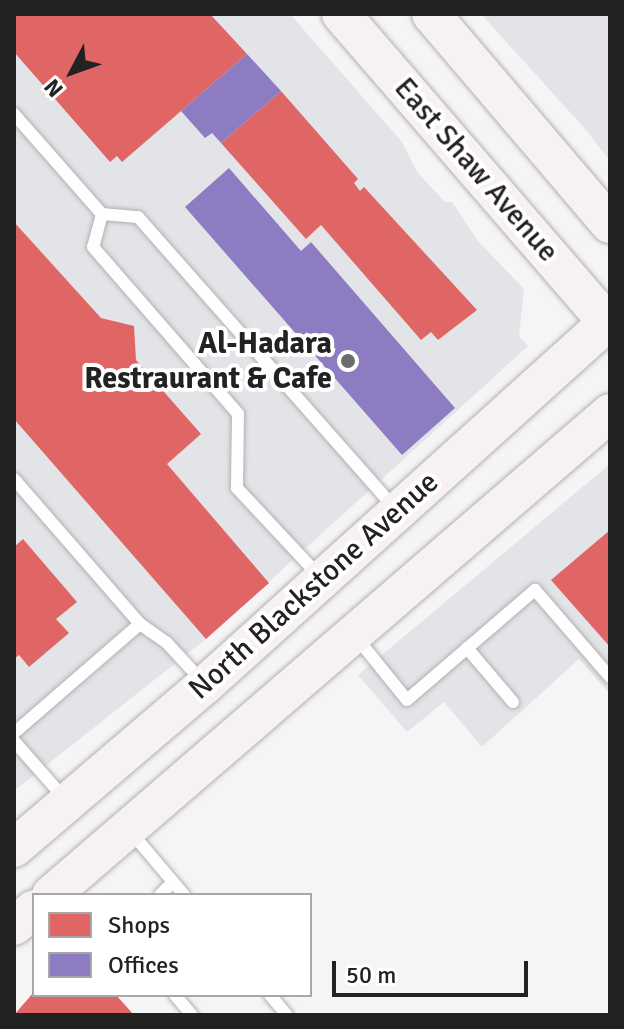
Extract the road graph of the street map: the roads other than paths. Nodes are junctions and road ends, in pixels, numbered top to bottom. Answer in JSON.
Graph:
{"nodes":[{"id":1,"x":341,"y":14,"type":"edge"},
{"id":2,"x":431,"y":14,"type":"edge"},
{"id":3,"x":14,"y":114,"type":"edge"},
{"id":4,"x":102,"y":214,"type":"junction"},
{"id":5,"x":610,"y":224,"type":"edge"},
{"id":6,"x":609,"y":323,"type":"edge"},
{"id":7,"x":610,"y":413,"type":"edge"},
{"id":8,"x":14,"y":479,"type":"edge"},
{"id":9,"x":397,"y":511,"type":"junction"},
{"id":10,"x":323,"y":580,"type":"junction"},
{"id":11,"x":140,"y":624,"type":"junction"},
{"id":12,"x":354,"y":635,"type":"junction"},
{"id":13,"x":467,"y":648,"type":"junction"},
{"id":14,"x":610,"y":677,"type":"edge"},
{"id":15,"x":205,"y":685,"type":"junction"},
{"id":16,"x":513,"y":702,"type":"dead end"},
{"id":17,"x":14,"y":733,"type":"edge"},
{"id":18,"x":14,"y":741,"type":"edge"},
{"id":19,"x":67,"y":802,"type":"junction"},
{"id":20,"x":128,"y":829,"type":"junction"},
{"id":21,"x":14,"y":848,"type":"edge"},
{"id":22,"x":173,"y":882,"type":"junction"},
{"id":23,"x":53,"y":893,"type":"edge"},
{"id":24,"x":162,"y":893,"type":"edge"},
{"id":25,"x":182,"y":893,"type":"edge"},
{"id":26,"x":32,"y":911,"type":"edge"},
{"id":27,"x":14,"y":926,"type":"edge"},
{"id":28,"x":177,"y":997,"type":"edge"},
{"id":29,"x":272,"y":997,"type":"edge"},
{"id":30,"x":192,"y":1015,"type":"edge"},
{"id":31,"x":287,"y":1015,"type":"edge"}],
"edges":[{"from":1,"to":6,"type":"main road","name":"East Shaw Avenue"},
{"from":2,"to":5,"type":"main road"},
{"from":3,"to":4,"type":"lane"},
{"from":4,"to":9,"type":"lane"},
{"from":4,"to":10,"type":"lane"},
{"from":6,"to":9,"type":"main road","name":"North Blackstone Avenue"},
{"from":7,"to":12,"type":"main road","name":"North Blackstone Avenue"},
{"from":8,"to":11,"type":"lane"},
{"from":9,"to":10,"type":"main road","name":"North Blackstone Avenue"},
{"from":10,"to":15,"type":"main road","name":"North Blackstone Avenue"},
{"from":11,"to":15,"type":"lane"},
{"from":11,"to":17,"type":"lane"},
{"from":12,"to":13,"type":"lane"},
{"from":12,"to":20,"type":"main road","name":"North Blackstone Avenue"},
{"from":13,"to":14,"type":"lane"},
{"from":13,"to":16,"type":"lane"},
{"from":15,"to":19,"type":"main road","name":"North Blackstone Avenue"},
{"from":18,"to":19,"type":"lane"},
{"from":19,"to":21,"type":"main road","name":"North Blackstone Avenue"},
{"from":20,"to":22,"type":"lane"},
{"from":20,"to":23,"type":"main road","name":"North Blackstone Avenue"},
{"from":22,"to":24,"type":"lane"},
{"from":22,"to":25,"type":"lane"},
{"from":26,"to":27,"type":"main road"},
{"from":28,"to":30,"type":"lane"},
{"from":29,"to":31,"type":"lane"}]}
